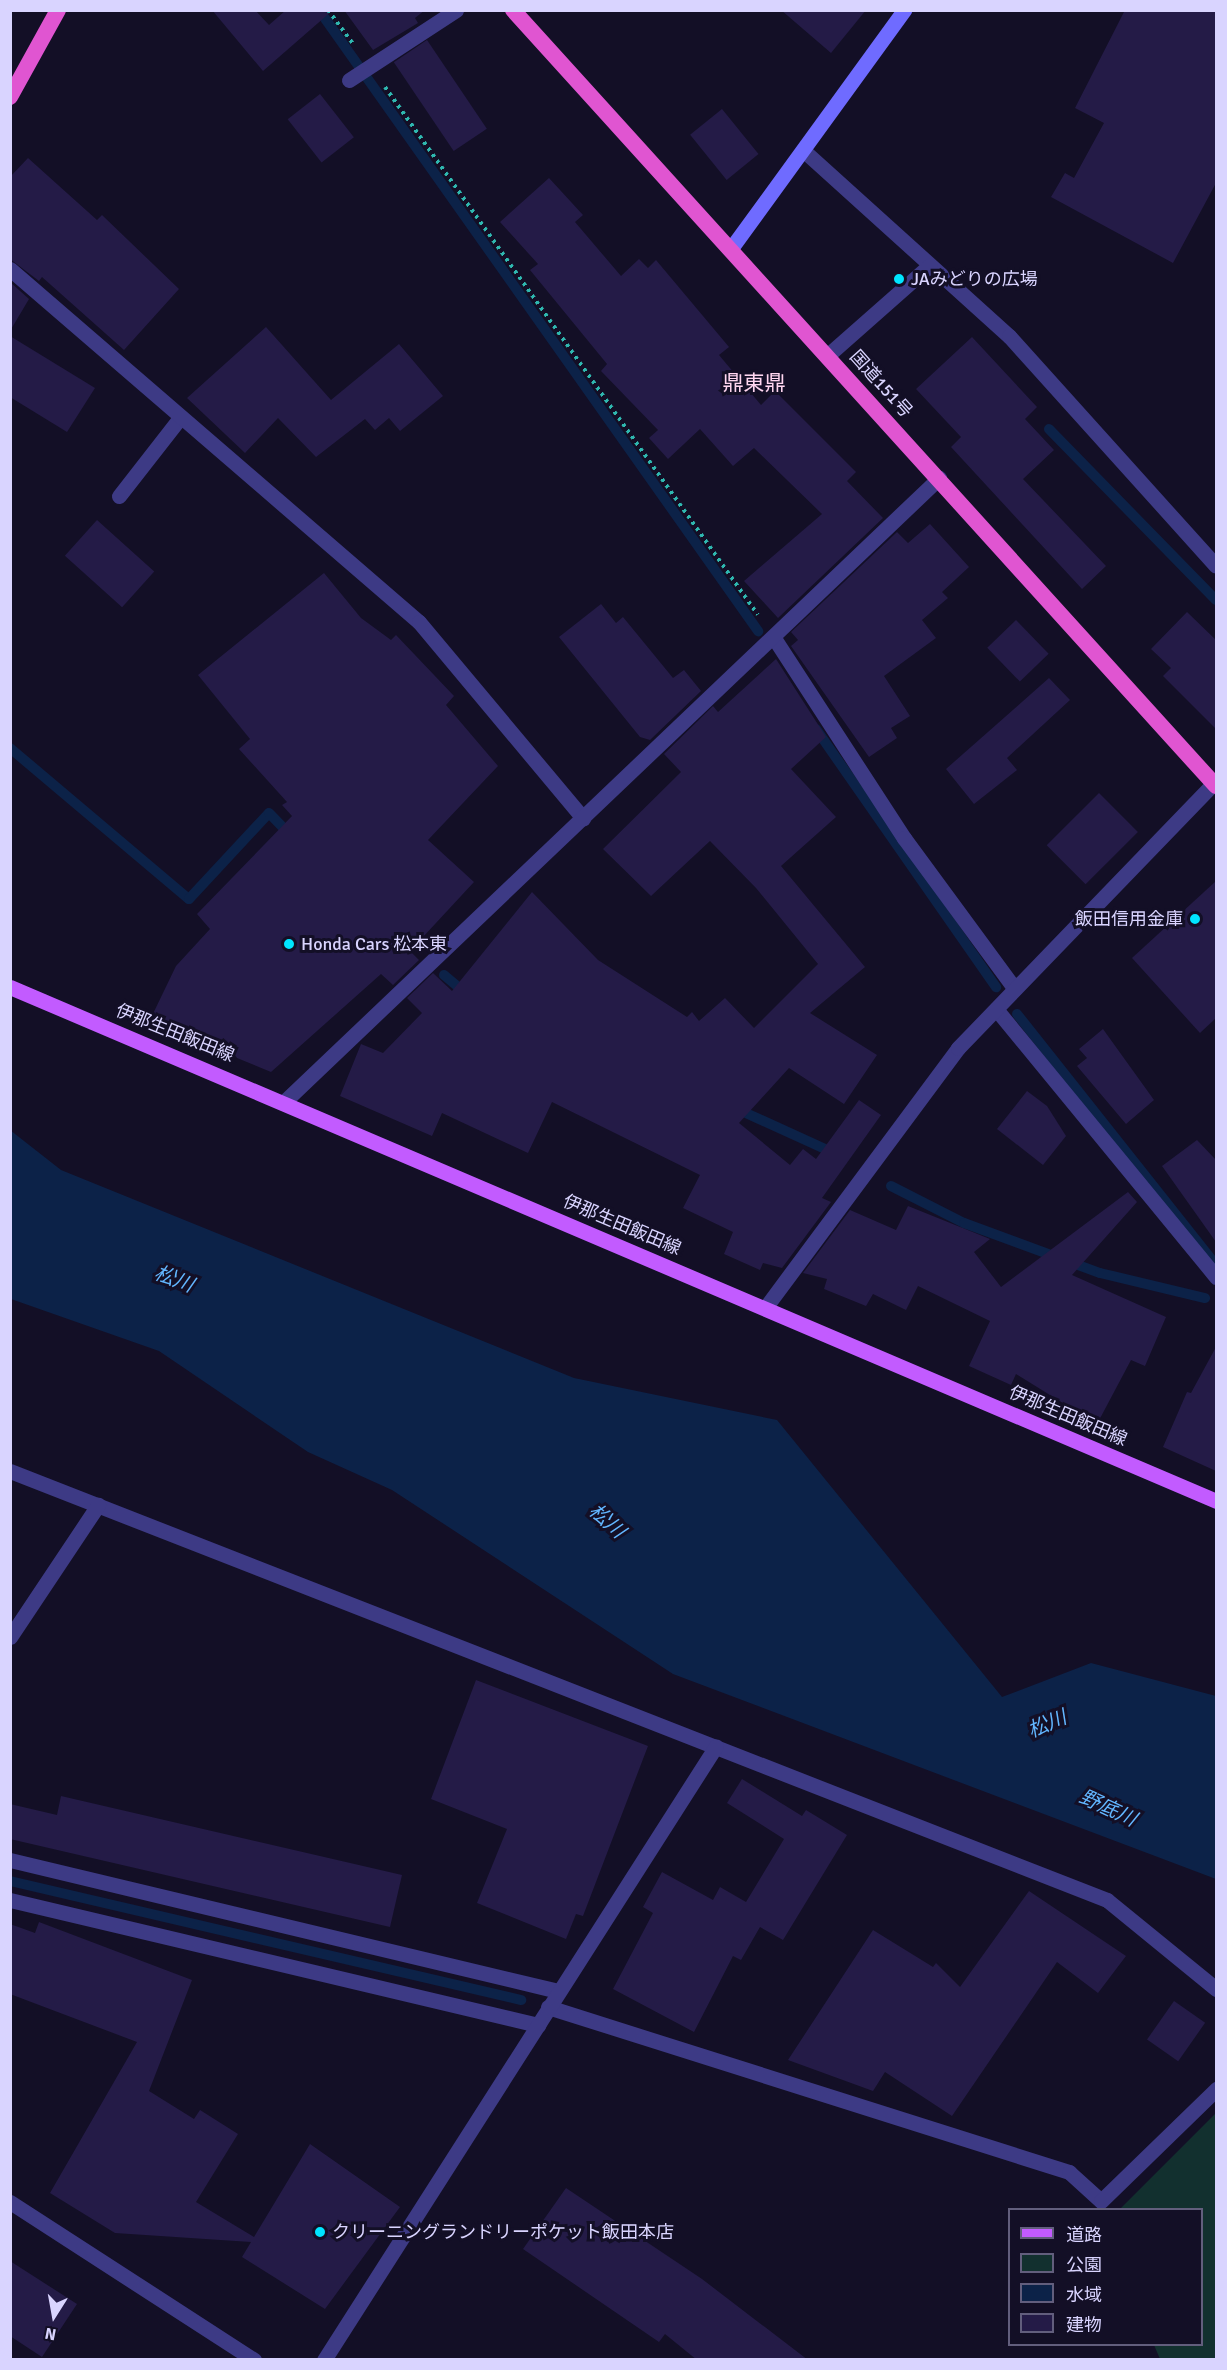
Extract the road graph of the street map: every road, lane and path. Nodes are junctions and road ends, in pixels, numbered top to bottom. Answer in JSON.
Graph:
{"nodes":[{"id":1,"x":58,"y":10,"type":"edge"},
{"id":2,"x":328,"y":10,"type":"edge"},
{"id":3,"x":456,"y":10,"type":"edge"},
{"id":4,"x":513,"y":10,"type":"edge"},
{"id":5,"x":904,"y":10,"type":"edge"},
{"id":6,"x":370,"y":68,"type":"junction"},
{"id":7,"x":349,"y":80,"type":"dead end"},
{"id":8,"x":10,"y":97,"type":"edge"},
{"id":9,"x":803,"y":150,"type":"junction"},
{"id":10,"x":732,"y":247,"type":"junction"},
{"id":11,"x":929,"y":266,"type":"junction"},
{"id":12,"x":10,"y":268,"type":"edge"},
{"id":13,"x":828,"y":355,"type":"junction"},
{"id":14,"x":180,"y":418,"type":"junction"},
{"id":15,"x":939,"y":478,"type":"junction"},
{"id":16,"x":119,"y":496,"type":"dead end"},
{"id":17,"x":1216,"y":566,"type":"edge"},
{"id":18,"x":774,"y":638,"type":"junction"},
{"id":19,"x":1215,"y":784,"type":"edge"},
{"id":20,"x":583,"y":818,"type":"junction"},
{"id":21,"x":10,"y":987,"type":"edge"},
{"id":22,"x":1015,"y":989,"type":"junction"},
{"id":23,"x":996,"y":1009,"type":"junction"},
{"id":24,"x":286,"y":1100,"type":"junction"},
{"id":25,"x":1216,"y":1277,"type":"edge"},
{"id":26,"x":765,"y":1308,"type":"junction"},
{"id":27,"x":10,"y":1471,"type":"edge"},
{"id":28,"x":1216,"y":1501,"type":"edge"},
{"id":29,"x":98,"y":1505,"type":"junction"},
{"id":30,"x":10,"y":1637,"type":"edge"},
{"id":31,"x":716,"y":1746,"type":"junction"},
{"id":32,"x":10,"y":1860,"type":"edge"},
{"id":33,"x":10,"y":1900,"type":"edge"},
{"id":34,"x":1216,"y":1989,"type":"edge"},
{"id":35,"x":558,"y":1991,"type":"junction"},
{"id":36,"x":548,"y":2007,"type":"junction"},
{"id":37,"x":538,"y":2025,"type":"junction"},
{"id":38,"x":1216,"y":2089,"type":"edge"},
{"id":39,"x":10,"y":2202,"type":"edge"},
{"id":40,"x":254,"y":2360,"type":"edge"},
{"id":41,"x":324,"y":2360,"type":"edge"}],
"edges":[{"from":1,"to":8,"type":"highway"},
{"from":2,"to":6,"type":"path"},
{"from":3,"to":6,"type":"street"},
{"from":4,"to":10,"type":"highway","name":"国道151号"},
{"from":5,"to":9,"type":"main road"},
{"from":6,"to":7,"type":"street"},
{"from":6,"to":18,"type":"path"},
{"from":9,"to":10,"type":"main road"},
{"from":9,"to":11,"type":"street"},
{"from":10,"to":13,"type":"highway","name":"国道151号"},
{"from":11,"to":13,"type":"street"},
{"from":11,"to":17,"type":"street"},
{"from":12,"to":14,"type":"street"},
{"from":13,"to":15,"type":"highway","name":"国道151号"},
{"from":14,"to":16,"type":"street"},
{"from":14,"to":20,"type":"street"},
{"from":15,"to":18,"type":"street"},
{"from":15,"to":19,"type":"highway","name":"国道151号"},
{"from":18,"to":20,"type":"street"},
{"from":18,"to":22,"type":"street"},
{"from":19,"to":22,"type":"street"},
{"from":20,"to":24,"type":"street"},
{"from":21,"to":24,"type":"main road","name":"伊那生田飯田線"},
{"from":22,"to":23,"type":"street"},
{"from":23,"to":25,"type":"street"},
{"from":23,"to":26,"type":"street"},
{"from":24,"to":26,"type":"main road","name":"伊那生田飯田線"},
{"from":26,"to":28,"type":"main road","name":"伊那生田飯田線"},
{"from":27,"to":29,"type":"street"},
{"from":29,"to":30,"type":"street"},
{"from":29,"to":31,"type":"street"},
{"from":31,"to":34,"type":"street"},
{"from":31,"to":35,"type":"street"},
{"from":32,"to":35,"type":"street"},
{"from":33,"to":37,"type":"street"},
{"from":35,"to":36,"type":"street"},
{"from":36,"to":37,"type":"street"},
{"from":36,"to":38,"type":"street"},
{"from":37,"to":41,"type":"street"},
{"from":39,"to":40,"type":"street"}]}
